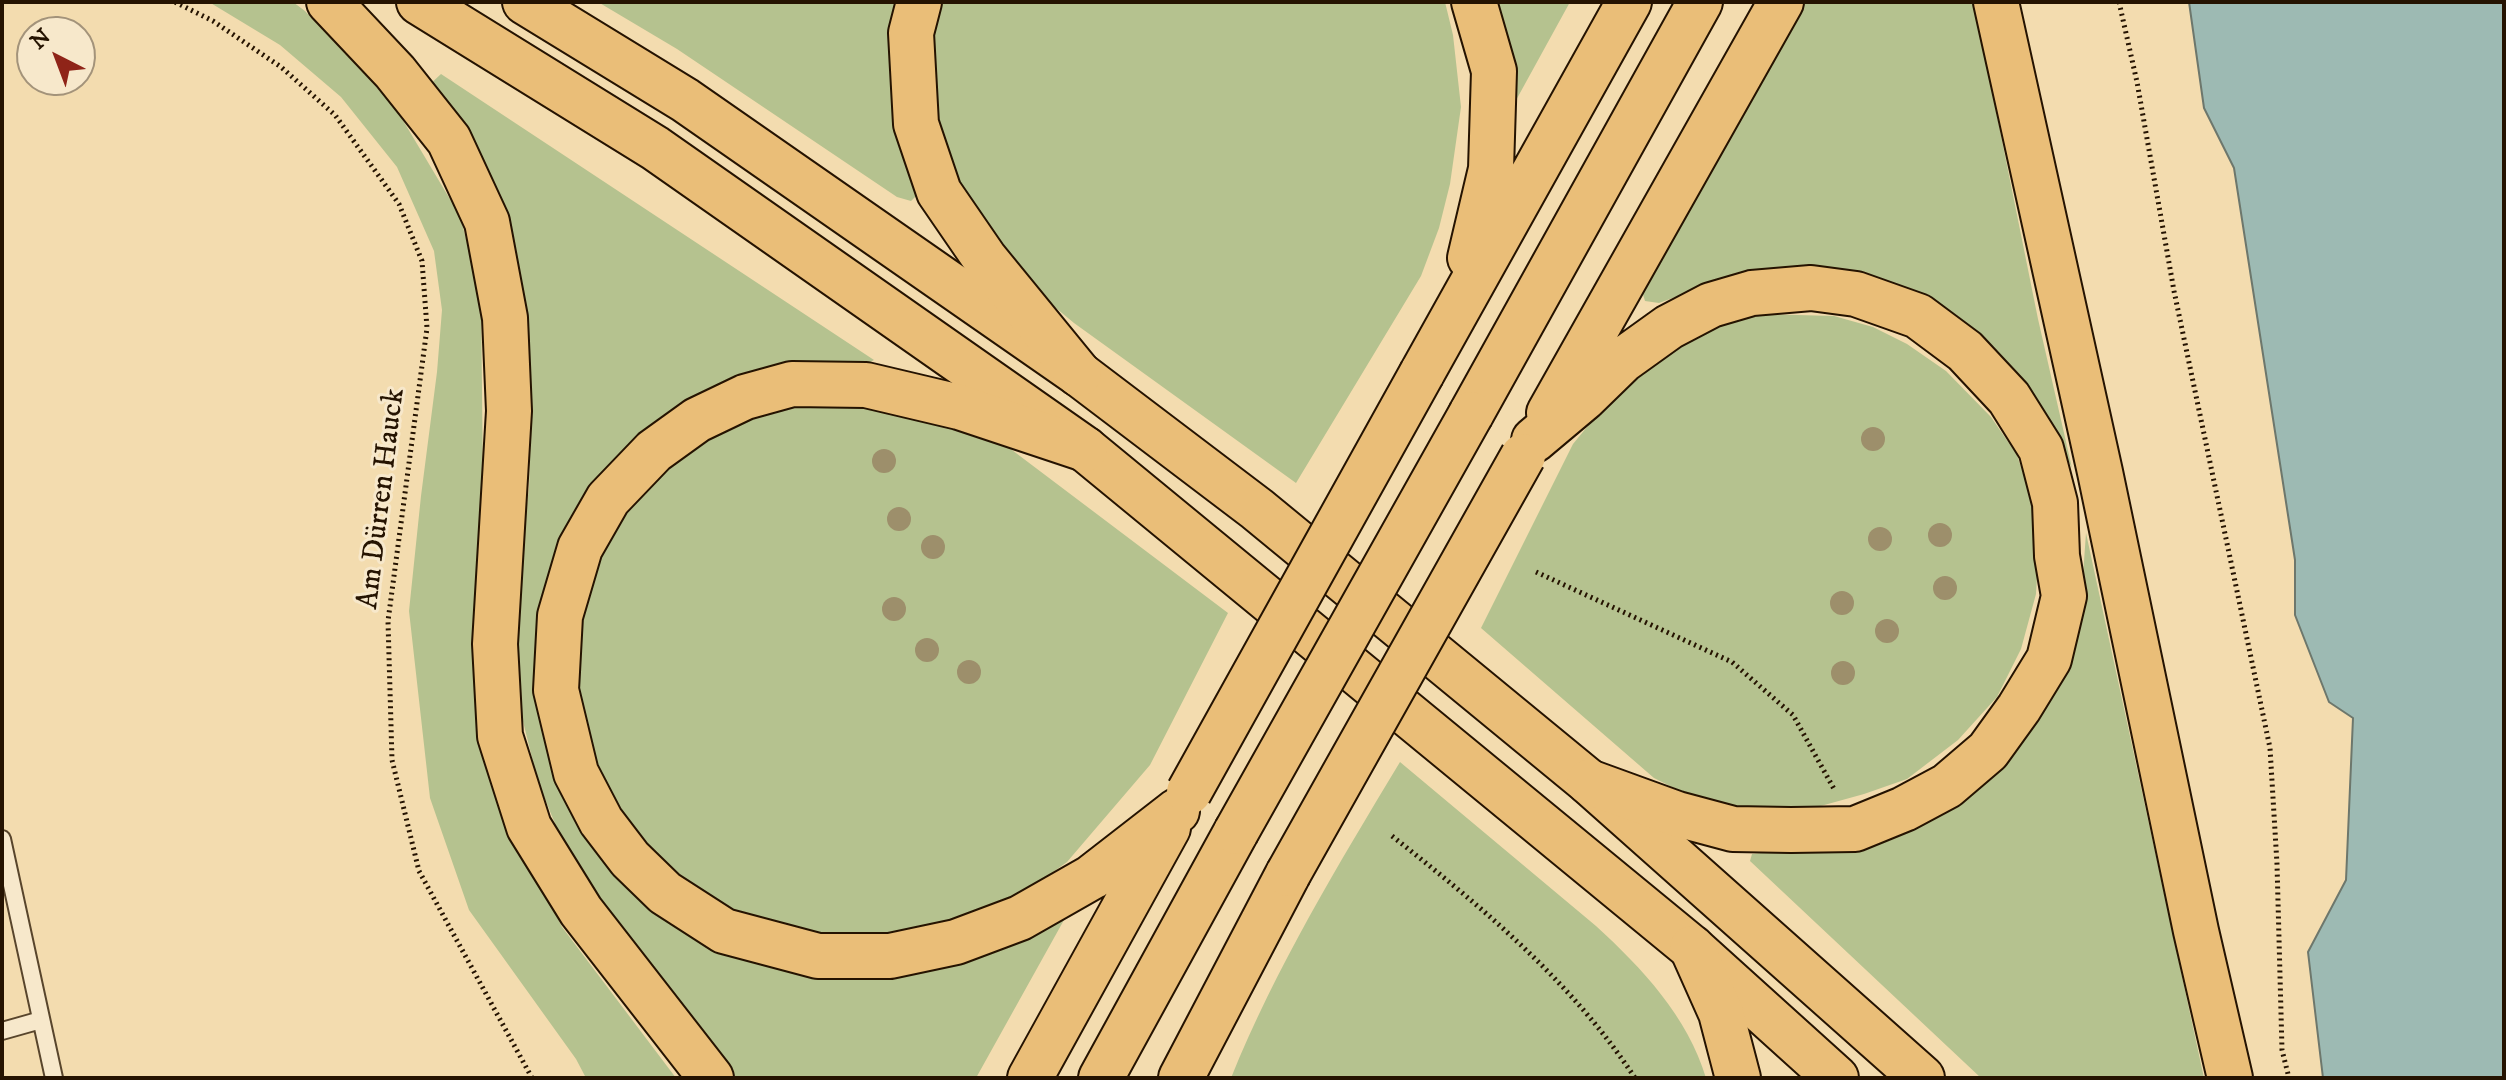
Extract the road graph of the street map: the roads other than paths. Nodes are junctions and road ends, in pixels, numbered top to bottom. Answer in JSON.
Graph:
{"nodes":[{"id":1,"x":329,"y":2,"type":"edge"},
{"id":2,"x":419,"y":2,"type":"edge"},
{"id":3,"x":525,"y":2,"type":"edge"},
{"id":4,"x":919,"y":2,"type":"edge"},
{"id":5,"x":1474,"y":2,"type":"edge"},
{"id":6,"x":1629,"y":2,"type":"edge"},
{"id":7,"x":1700,"y":2,"type":"edge"},
{"id":8,"x":1781,"y":2,"type":"edge"},
{"id":9,"x":1996,"y":2,"type":"edge"},
{"id":10,"x":1449,"y":326,"type":"junction"},
{"id":11,"x":1079,"y":374,"type":"junction"},
{"id":12,"x":1528,"y":448,"type":"junction"},
{"id":13,"x":1085,"y":449,"type":"junction"},
{"id":14,"x":1589,"y":782,"type":"junction"},
{"id":15,"x":1183,"y":802,"type":"junction"},
{"id":16,"x":2,"y":839,"type":"edge"},
{"id":17,"x":1692,"y":948,"type":"junction"},
{"id":18,"x":1226,"y":988,"type":"junction"},
{"id":19,"x":41,"y":1020,"type":"junction"},
{"id":20,"x":2,"y":1031,"type":"edge"},
{"id":21,"x":54,"y":1078,"type":"edge"},
{"id":22,"x":711,"y":1078,"type":"edge"},
{"id":23,"x":1030,"y":1078,"type":"edge"},
{"id":24,"x":1101,"y":1078,"type":"edge"},
{"id":25,"x":1181,"y":1078,"type":"edge"},
{"id":26,"x":1214,"y":1078,"type":"edge"},
{"id":27,"x":1738,"y":1078,"type":"edge"},
{"id":28,"x":1836,"y":1078,"type":"edge"},
{"id":29,"x":1922,"y":1078,"type":"edge"},
{"id":30,"x":2230,"y":1078,"type":"edge"}],
"edges":[{"from":1,"to":22,"type":"highway"},
{"from":2,"to":13,"type":"highway"},
{"from":3,"to":11,"type":"highway"},
{"from":4,"to":11,"type":"highway"},
{"from":5,"to":10,"type":"highway"},
{"from":6,"to":10,"type":"highway"},
{"from":7,"to":24,"type":"highway","bridge":true},
{"from":8,"to":12,"type":"highway"},
{"from":9,"to":30,"type":"highway"},
{"from":10,"to":15,"type":"highway","bridge":true},
{"from":11,"to":14,"type":"highway"},
{"from":12,"to":14,"type":"highway"},
{"from":12,"to":18,"type":"highway","bridge":true},
{"from":13,"to":15,"type":"highway"},
{"from":13,"to":17,"type":"highway"},
{"from":14,"to":29,"type":"highway"},
{"from":15,"to":23,"type":"highway"},
{"from":16,"to":19,"type":"lane"},
{"from":17,"to":27,"type":"highway"},
{"from":17,"to":28,"type":"highway"},
{"from":18,"to":25,"type":"highway"},
{"from":18,"to":26,"type":"highway"},
{"from":19,"to":20,"type":"lane"},
{"from":19,"to":21,"type":"lane"}]}
